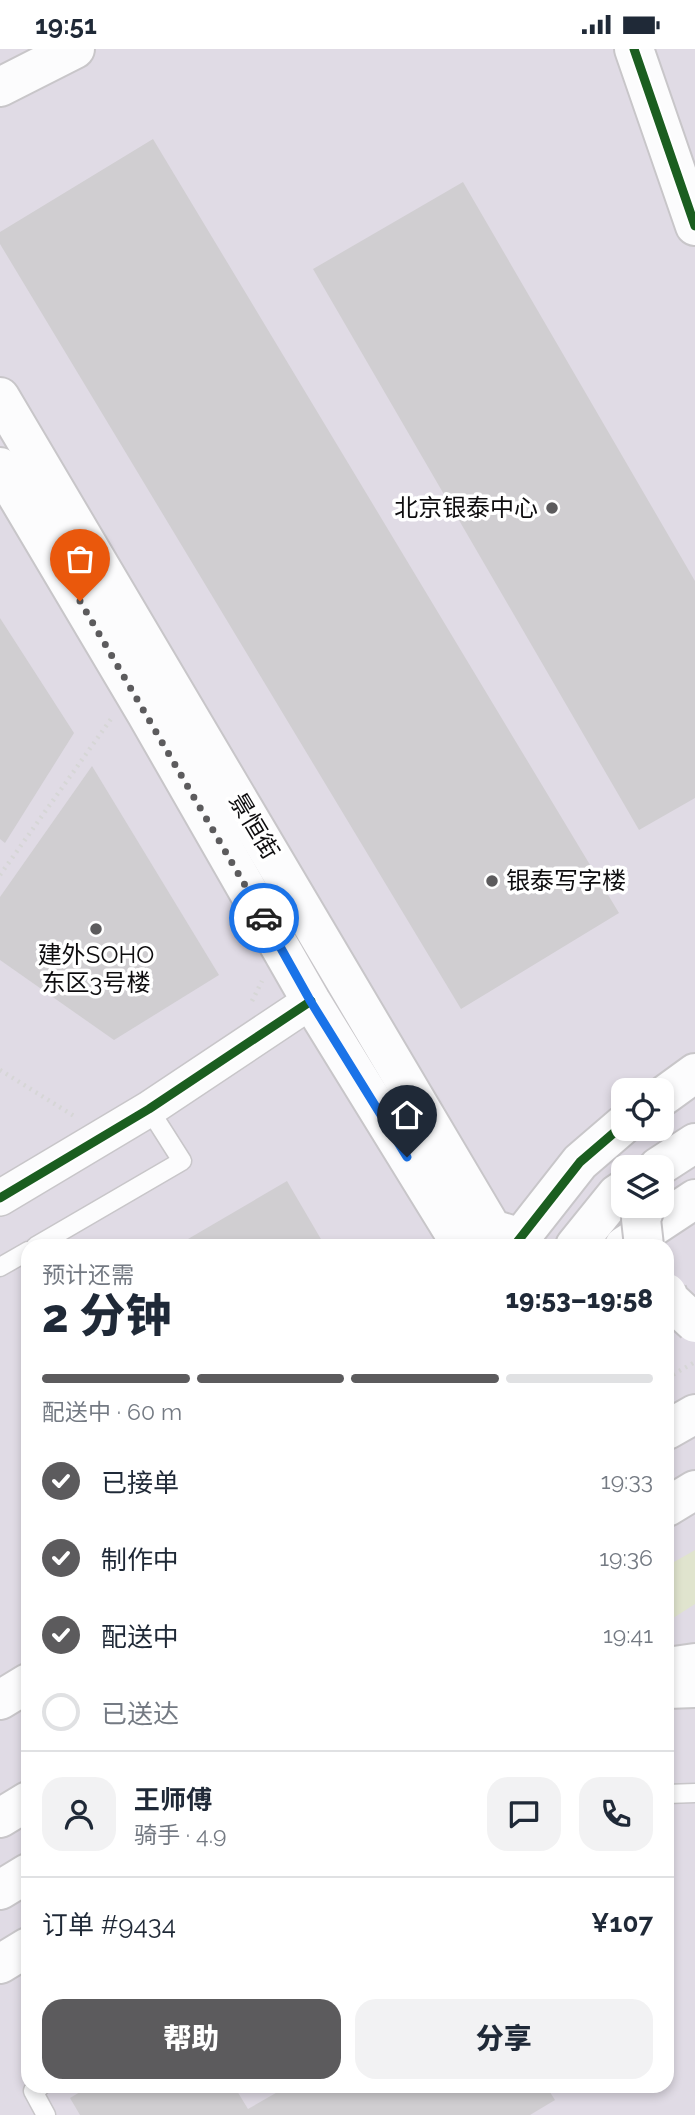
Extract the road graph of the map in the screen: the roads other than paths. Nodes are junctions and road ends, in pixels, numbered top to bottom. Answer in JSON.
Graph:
{"nodes":[{"id":1,"x":75,"y":49,"type":"edge"},
{"id":2,"x":634,"y":49,"type":"edge"},
{"id":3,"x":0,"y":87,"type":"edge"},
{"id":4,"x":695,"y":226,"type":"edge"},
{"id":5,"x":0,"y":397,"type":"edge"},
{"id":6,"x":0,"y":467,"type":"edge"},
{"id":7,"x":311,"y":1002,"type":"junction"},
{"id":8,"x":695,"y":1073,"type":"edge"},
{"id":9,"x":674,"y":1088,"type":"edge"},
{"id":10,"x":149,"y":1109,"type":"junction"},
{"id":11,"x":611,"y":1136,"type":"edge"},
{"id":12,"x":0,"y":1198,"type":"edge"},
{"id":13,"x":695,"y":1199,"type":"edge"},
{"id":14,"x":611,"y":1201,"type":"edge"},
{"id":15,"x":641,"y":1218,"type":"edge"},
{"id":16,"x":48,"y":1239,"type":"edge"},
{"id":17,"x":458,"y":1239,"type":"edge"},
{"id":18,"x":512,"y":1239,"type":"edge"},
{"id":19,"x":520,"y":1239,"type":"edge"},
{"id":20,"x":581,"y":1239,"type":"edge"},
{"id":21,"x":635,"y":1239,"type":"edge"},
{"id":22,"x":643,"y":1239,"type":"edge"},
{"id":23,"x":21,"y":1255,"type":"edge"},
{"id":24,"x":0,"y":1267,"type":"edge"},
{"id":25,"x":674,"y":1304,"type":"edge"},
{"id":26,"x":695,"y":1323,"type":"edge"},
{"id":27,"x":695,"y":1413,"type":"edge"},
{"id":28,"x":674,"y":1426,"type":"edge"},
{"id":29,"x":695,"y":1490,"type":"edge"},
{"id":30,"x":674,"y":1503,"type":"edge"},
{"id":31,"x":695,"y":1644,"type":"edge"},
{"id":32,"x":674,"y":1658,"type":"edge"},
{"id":33,"x":695,"y":1663,"type":"edge"},
{"id":34,"x":674,"y":1666,"type":"edge"},
{"id":35,"x":21,"y":1687,"type":"edge"},
{"id":36,"x":695,"y":1688,"type":"edge"},
{"id":37,"x":674,"y":1689,"type":"edge"},
{"id":38,"x":0,"y":1700,"type":"edge"},
{"id":39,"x":695,"y":1793,"type":"edge"},
{"id":40,"x":674,"y":1794,"type":"edge"},
{"id":41,"x":21,"y":1805,"type":"edge"},
{"id":42,"x":0,"y":1818,"type":"edge"},
{"id":43,"x":21,"y":1877,"type":"edge"},
{"id":44,"x":0,"y":1890,"type":"edge"},
{"id":45,"x":21,"y":1951,"type":"edge"},
{"id":46,"x":0,"y":1964,"type":"edge"},
{"id":47,"x":34,"y":2093,"type":"edge"},
{"id":48,"x":46,"y":2115,"type":"edge"}],
"edges":[{"from":1,"to":3,"type":"main road"},
{"from":2,"to":4,"type":"main road"},
{"from":5,"to":18,"type":"main road","name":"景恒街"},
{"from":6,"to":7,"type":"main road","name":"景恒街"},
{"from":7,"to":10,"type":"street"},
{"from":7,"to":17,"type":"main road","name":"景恒街"},
{"from":8,"to":9,"type":"main road"},
{"from":10,"to":12,"type":"street"},
{"from":10,"to":16,"type":"lane"},
{"from":11,"to":19,"type":"main road"},
{"from":13,"to":21,"type":"main road"},
{"from":14,"to":20,"type":"main road"},
{"from":15,"to":22,"type":"main road","bridge":true},
{"from":23,"to":24,"type":"lane"},
{"from":25,"to":26,"type":"main road","bridge":true},
{"from":27,"to":28,"type":"main road"},
{"from":29,"to":30,"type":"main road"},
{"from":31,"to":32,"type":"main road"},
{"from":33,"to":34,"type":"main road"},
{"from":35,"to":38,"type":"main road"},
{"from":36,"to":37,"type":"main road"},
{"from":39,"to":40,"type":"lane"},
{"from":41,"to":42,"type":"main road"},
{"from":43,"to":44,"type":"main road"},
{"from":45,"to":46,"type":"main road"},
{"from":47,"to":48,"type":"lane"}]}
